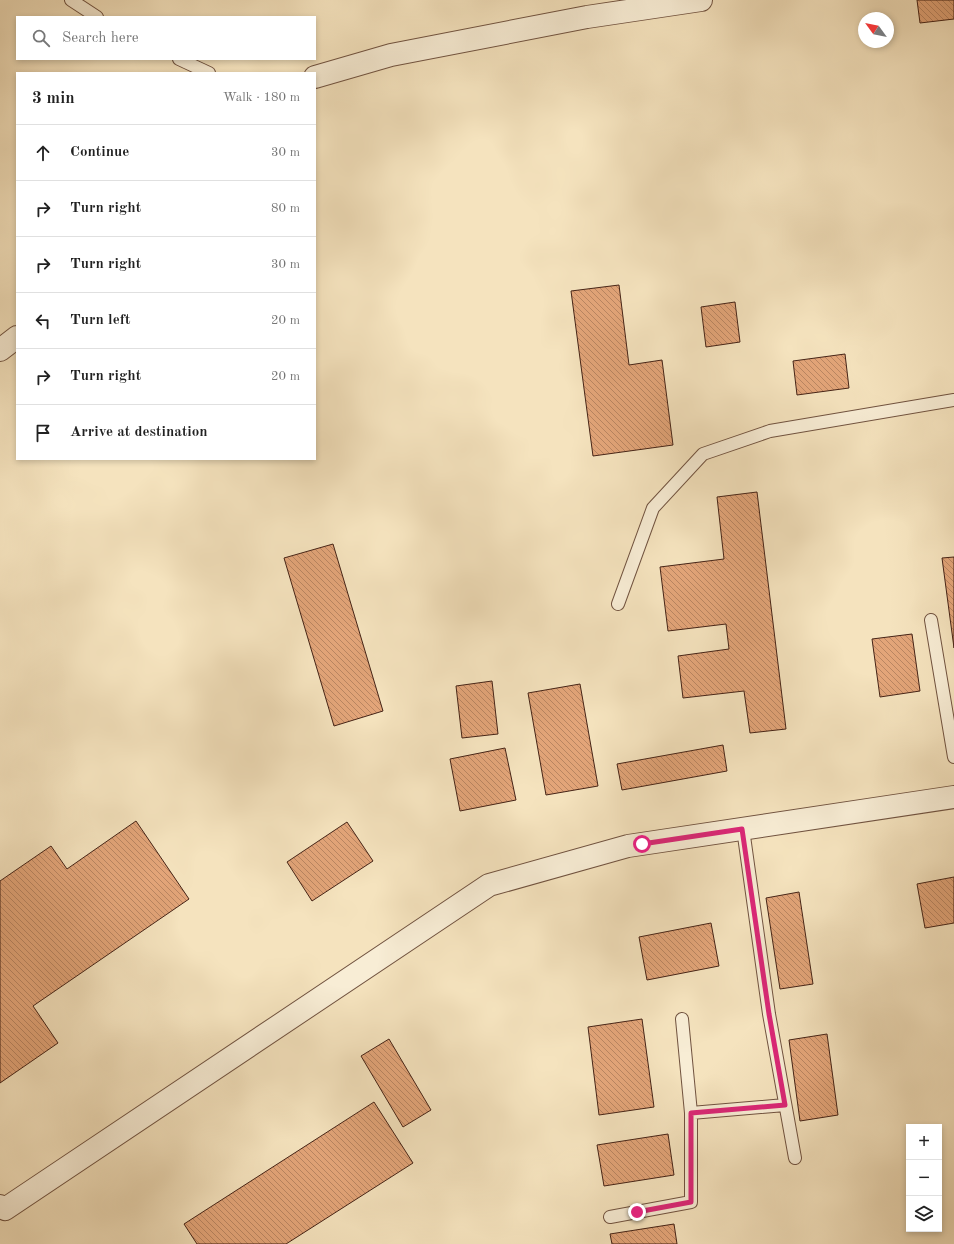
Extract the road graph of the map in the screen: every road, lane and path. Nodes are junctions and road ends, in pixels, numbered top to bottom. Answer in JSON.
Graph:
{"nodes":[{"id":1,"x":71,"y":0,"type":"edge"},
{"id":2,"x":701,"y":0,"type":"edge"},
{"id":3,"x":95,"y":16,"type":"edge"},
{"id":4,"x":182,"y":60,"type":"edge"},
{"id":5,"x":207,"y":72,"type":"edge"},
{"id":6,"x":316,"y":77,"type":"edge"},
{"id":7,"x":16,"y":338,"type":"edge"},
{"id":8,"x":0,"y":350,"type":"edge"},
{"id":9,"x":954,"y":400,"type":"edge"},
{"id":10,"x":618,"y":604,"type":"dead end"},
{"id":11,"x":931,"y":620,"type":"dead end"},
{"id":12,"x":954,"y":757,"type":"edge"},
{"id":13,"x":954,"y":797,"type":"edge"},
{"id":14,"x":742,"y":829,"type":"junction"},
{"id":15,"x":682,"y":1019,"type":"dead end"},
{"id":16,"x":785,"y":1105,"type":"junction"},
{"id":17,"x":691,"y":1113,"type":"junction"},
{"id":18,"x":795,"y":1158,"type":"dead end"},
{"id":19,"x":0,"y":1206,"type":"edge"},
{"id":20,"x":610,"y":1217,"type":"dead end"}],
"edges":[{"from":1,"to":3,"type":"lane"},
{"from":2,"to":6,"type":"street"},
{"from":4,"to":5,"type":"lane"},
{"from":7,"to":8,"type":"street"},
{"from":9,"to":10,"type":"lane"},
{"from":11,"to":12,"type":"lane"},
{"from":13,"to":14,"type":"street"},
{"from":14,"to":16,"type":"lane"},
{"from":14,"to":19,"type":"street"},
{"from":15,"to":17,"type":"lane"},
{"from":16,"to":17,"type":"lane"},
{"from":16,"to":18,"type":"lane"},
{"from":17,"to":20,"type":"lane"}]}
